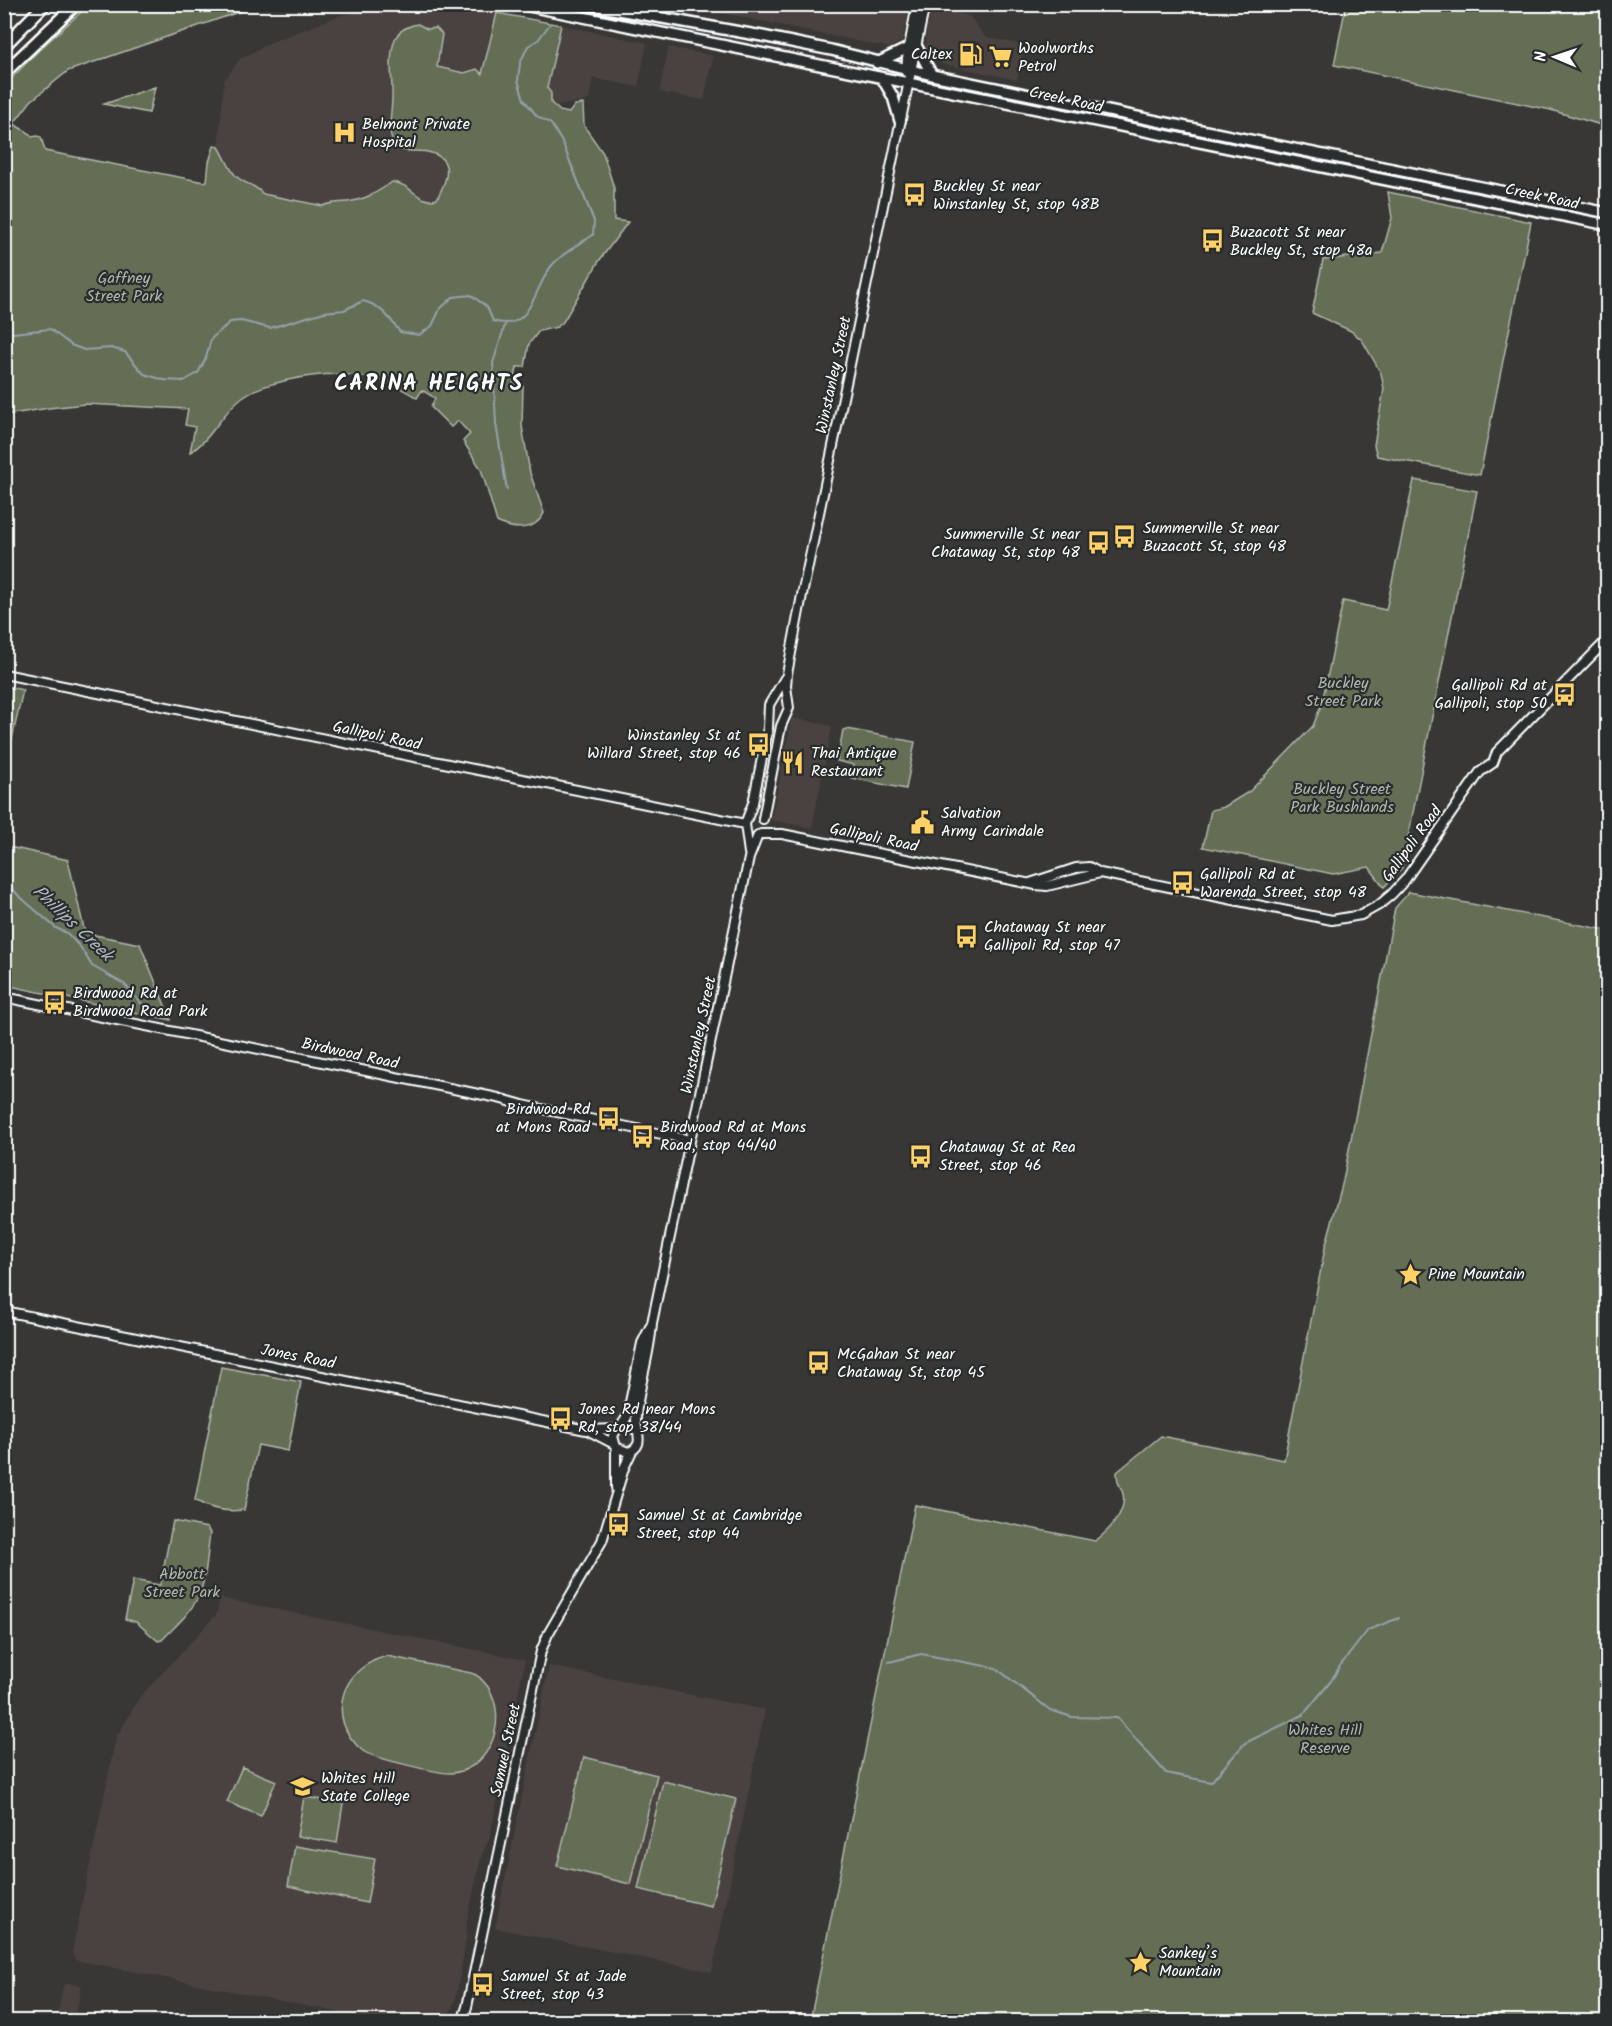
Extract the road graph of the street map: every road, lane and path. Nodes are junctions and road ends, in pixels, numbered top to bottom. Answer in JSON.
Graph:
{"nodes":[{"id":1,"x":45,"y":4,"type":"edge"},
{"id":2,"x":76,"y":4,"type":"edge"},
{"id":3,"x":519,"y":4,"type":"edge"},
{"id":4,"x":585,"y":4,"type":"edge"},
{"id":5,"x":916,"y":4,"type":"edge"},
{"id":6,"x":925,"y":4,"type":"edge"},
{"id":7,"x":4,"y":46,"type":"edge"},
{"id":8,"x":913,"y":47,"type":"junction"},
{"id":9,"x":877,"y":63,"type":"junction"},
{"id":10,"x":909,"y":70,"type":"junction"},
{"id":11,"x":4,"y":73,"type":"edge"},
{"id":12,"x":932,"y":75,"type":"junction"},
{"id":13,"x":882,"y":78,"type":"junction"},
{"id":14,"x":908,"y":83,"type":"junction"},
{"id":15,"x":900,"y":121,"type":"junction"},
{"id":16,"x":1608,"y":213,"type":"edge"},
{"id":17,"x":1608,"y":225,"type":"edge"},
{"id":18,"x":1608,"y":639,"type":"edge"},
{"id":19,"x":4,"y":674,"type":"edge"},
{"id":20,"x":787,"y":674,"type":"junction"},
{"id":21,"x":772,"y":699,"type":"junction"},
{"id":22,"x":788,"y":701,"type":"junction"},
{"id":23,"x":770,"y":712,"type":"junction"},
{"id":24,"x":787,"y":714,"type":"junction"},
{"id":25,"x":764,"y":821,"type":"junction"},
{"id":26,"x":746,"y":825,"type":"junction"},
{"id":27,"x":782,"y":834,"type":"junction"},
{"id":28,"x":759,"y":835,"type":"junction"},
{"id":29,"x":749,"y":858,"type":"junction"},
{"id":30,"x":4,"y":997,"type":"edge"},
{"id":31,"x":690,"y":1140,"type":"junction"},
{"id":32,"x":4,"y":1311,"type":"edge"},
{"id":33,"x":652,"y":1323,"type":"junction"},
{"id":34,"x":619,"y":1428,"type":"junction"},
{"id":35,"x":586,"y":1430,"type":"junction"},
{"id":36,"x":636,"y":1430,"type":"junction"},
{"id":37,"x":615,"y":1446,"type":"junction"},
{"id":38,"x":632,"y":1451,"type":"junction"},
{"id":39,"x":615,"y":1498,"type":"junction"},
{"id":40,"x":462,"y":2022,"type":"edge"}],
"edges":[{"from":1,"to":7,"type":"highway"},
{"from":2,"to":11,"type":"highway"},
{"from":3,"to":13,"type":"main road","name":"Creek Road"},
{"from":4,"to":9,"type":"main road","name":"Creek Road"},
{"from":5,"to":8,"type":"street","name":"Winstanley Street"},
{"from":6,"to":8,"type":"street","name":"Winstanley Street"},
{"from":8,"to":9,"type":"main road"},
{"from":8,"to":10,"type":"street","name":"Winstanley Street"},
{"from":8,"to":12,"type":"main road"},
{"from":9,"to":10,"type":"main road","name":"Creek Road"},
{"from":10,"to":12,"type":"main road","name":"Creek Road"},
{"from":10,"to":14,"type":"street","name":"Winstanley Street"},
{"from":12,"to":16,"type":"main road","name":"Creek Road"},
{"from":13,"to":14,"type":"main road","name":"Creek Road"},
{"from":13,"to":15,"type":"main road"},
{"from":14,"to":15,"type":"street","name":"Winstanley Street"},
{"from":14,"to":17,"type":"main road","name":"Creek Road"},
{"from":15,"to":20,"type":"street","name":"Winstanley Street"},
{"from":18,"to":27,"type":"street","name":"Gallipoli Road"},
{"from":19,"to":26,"type":"street","name":"Gallipoli Road"},
{"from":20,"to":21,"type":"street","name":"Winstanley Street"},
{"from":20,"to":22,"type":"street","name":"Winstanley Street"},
{"from":21,"to":22,"type":"street"},
{"from":21,"to":23,"type":"street","name":"Winstanley Street"},
{"from":22,"to":24,"type":"street","name":"Winstanley Street"},
{"from":23,"to":24,"type":"street"},
{"from":23,"to":26,"type":"street","name":"Winstanley Street"},
{"from":24,"to":25,"type":"street","name":"Winstanley Street"},
{"from":25,"to":26,"type":"street"},
{"from":25,"to":27,"type":"street","name":"Gallipoli Road"},
{"from":25,"to":28,"type":"street","name":"Winstanley Street"},
{"from":26,"to":28,"type":"street"},
{"from":26,"to":29,"type":"street","name":"Winstanley Street"},
{"from":27,"to":28,"type":"street","name":"Gallipoli Road"},
{"from":28,"to":29,"type":"street","name":"Winstanley Street"},
{"from":29,"to":31,"type":"street","name":"Winstanley Street"},
{"from":30,"to":31,"type":"street","name":"Birdwood Road"},
{"from":31,"to":33,"type":"street","name":"Winstanley Street"},
{"from":32,"to":35,"type":"street","name":"Jones Road"},
{"from":33,"to":34,"type":"street","name":"Winstanley Street"},
{"from":33,"to":36,"type":"street","name":"Winstanley Street"},
{"from":34,"to":35,"type":"street","name":"Jones Road"},
{"from":34,"to":36,"type":"street"},
{"from":34,"to":37,"type":"street"},
{"from":35,"to":37,"type":"street","name":"Jones Road"},
{"from":36,"to":38,"type":"street"},
{"from":37,"to":38,"type":"street"},
{"from":37,"to":39,"type":"street","name":"Samuel Street"},
{"from":38,"to":39,"type":"street","name":"Samuel Street"},
{"from":39,"to":40,"type":"street","name":"Samuel Street"}]}
